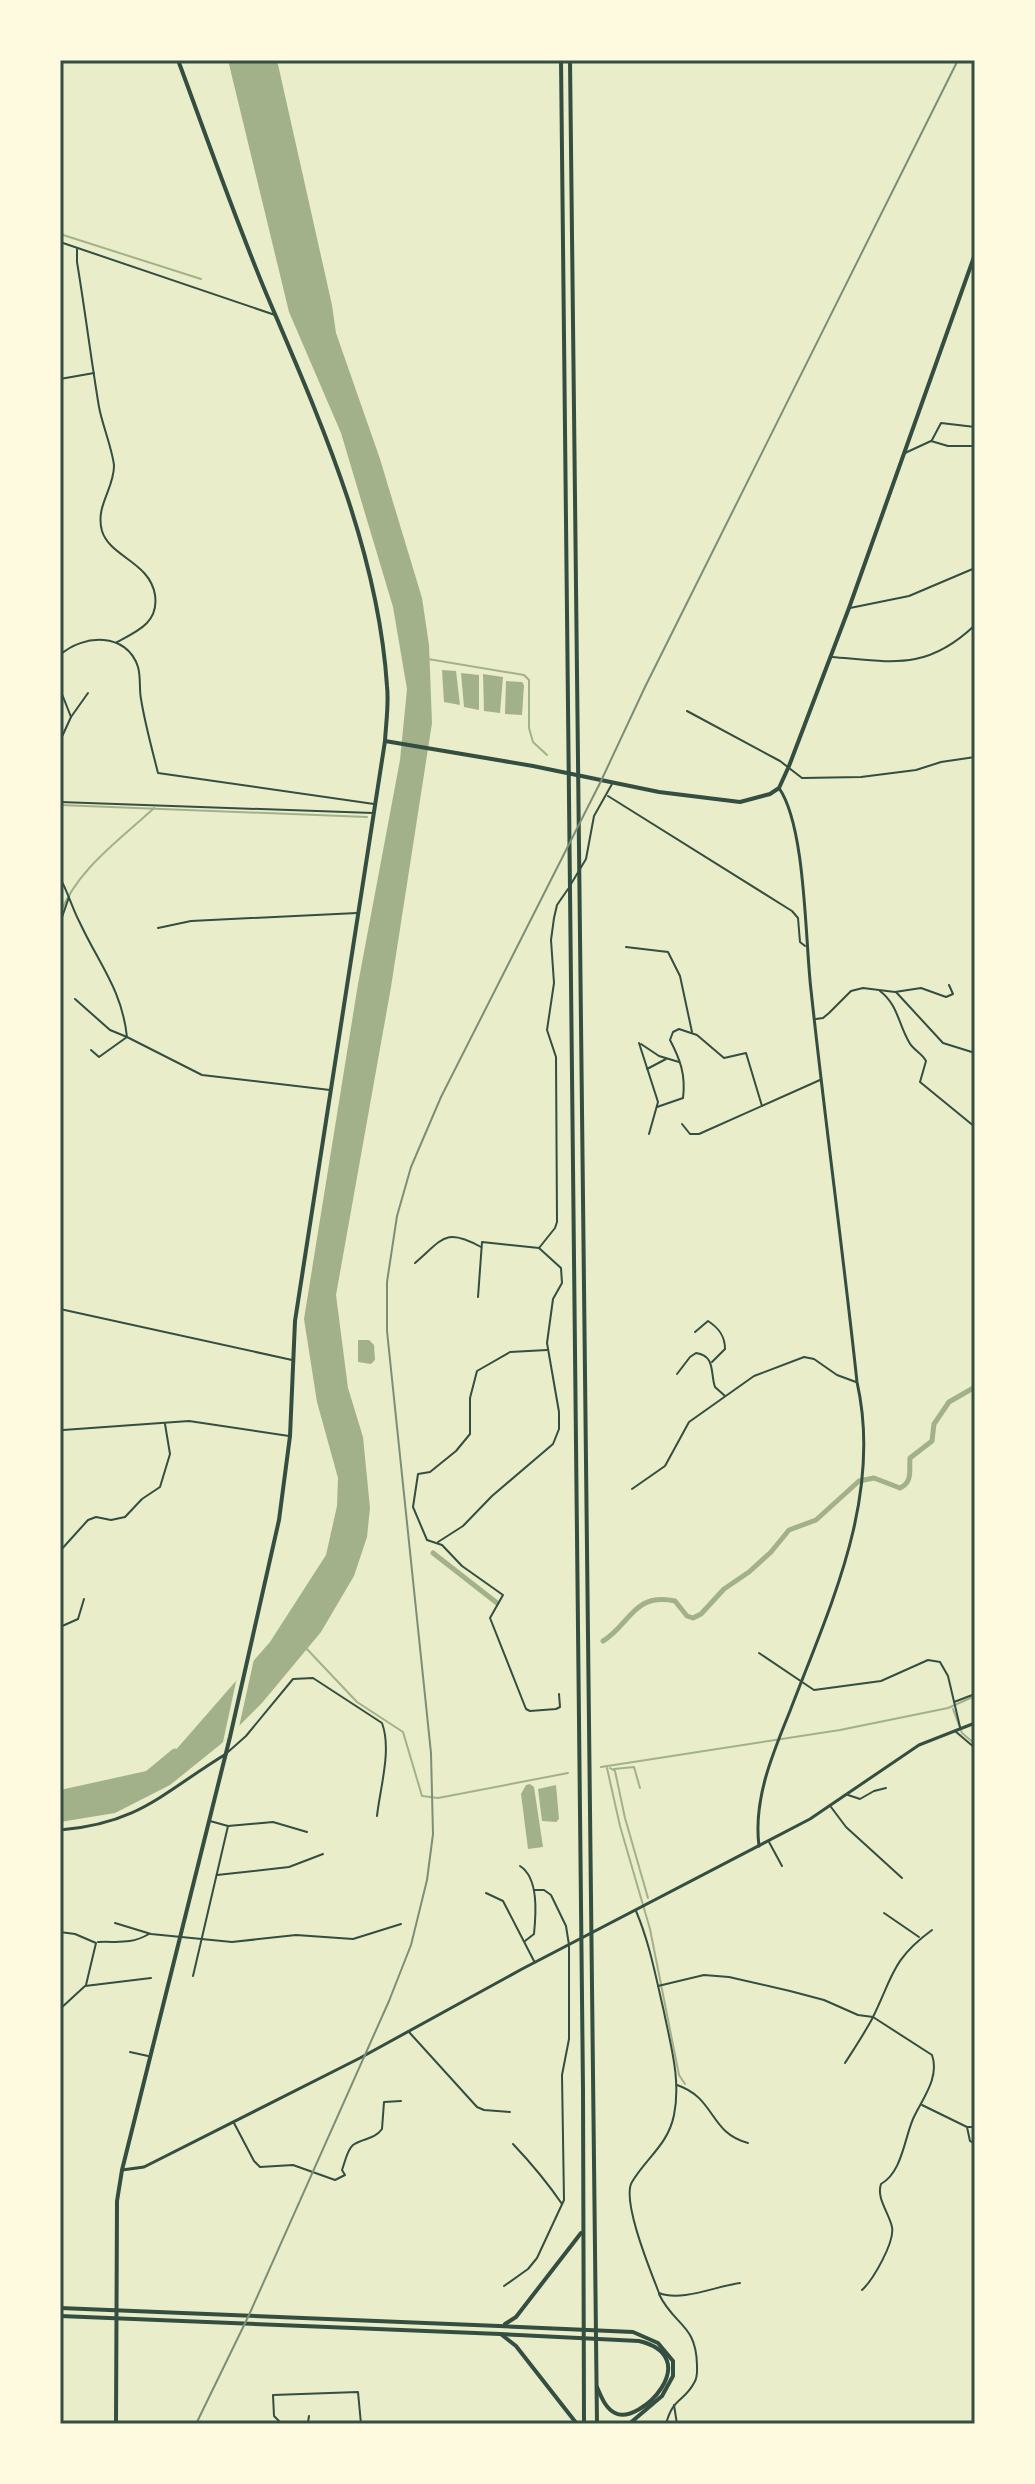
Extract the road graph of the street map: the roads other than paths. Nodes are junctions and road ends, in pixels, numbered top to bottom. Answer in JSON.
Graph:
{"nodes":[{"id":1,"x":178,"y":60,"type":"edge"},
{"id":2,"x":561,"y":60,"type":"edge"},
{"id":3,"x":570,"y":60,"type":"edge"},
{"id":4,"x":60,"y":242,"type":"edge"},
{"id":5,"x":77,"y":249,"type":"junction"},
{"id":6,"x":975,"y":254,"type":"edge"},
{"id":7,"x":276,"y":316,"type":"junction"},
{"id":8,"x":95,"y":373,"type":"junction"},
{"id":9,"x":60,"y":379,"type":"edge"},
{"id":10,"x":975,"y":427,"type":"edge"},
{"id":11,"x":931,"y":441,"type":"junction"},
{"id":12,"x":975,"y":446,"type":"edge"},
{"id":13,"x":904,"y":454,"type":"junction"},
{"id":14,"x":975,"y":568,"type":"edge"},
{"id":15,"x":849,"y":608,"type":"junction"},
{"id":16,"x":975,"y":625,"type":"edge"},
{"id":17,"x":117,"y":642,"type":"junction"},
{"id":18,"x":60,"y":655,"type":"edge"},
{"id":19,"x":831,"y":656,"type":"junction"},
{"id":20,"x":60,"y":689,"type":"edge"},
{"id":21,"x":88,"y":693,"type":"dead end"},
{"id":22,"x":687,"y":711,"type":"dead end"},
{"id":23,"x":71,"y":717,"type":"junction"},
{"id":24,"x":60,"y":741,"type":"edge"},
{"id":25,"x":385,"y":741,"type":"junction"},
{"id":26,"x":975,"y":757,"type":"edge"},
{"id":27,"x":789,"y":766,"type":"junction"},
{"id":28,"x":612,"y":783,"type":"junction"},
{"id":29,"x":779,"y":788,"type":"junction"},
{"id":30,"x":607,"y":796,"type":"junction"},
{"id":31,"x":60,"y":802,"type":"edge"},
{"id":32,"x":376,"y":804,"type":"junction"},
{"id":33,"x":374,"y":813,"type":"junction"},
{"id":34,"x":60,"y":878,"type":"edge"},
{"id":35,"x":69,"y":896,"type":"junction"},
{"id":36,"x":359,"y":913,"type":"junction"},
{"id":37,"x":60,"y":923,"type":"edge"},
{"id":38,"x":158,"y":928,"type":"dead end"},
{"id":39,"x":806,"y":946,"type":"junction"},
{"id":40,"x":626,"y":947,"type":"dead end"},
{"id":41,"x":949,"y":985,"type":"dead end"},
{"id":42,"x":880,"y":991,"type":"junction"},
{"id":43,"x":895,"y":992,"type":"junction"},
{"id":44,"x":75,"y":999,"type":"dead end"},
{"id":45,"x":815,"y":1019,"type":"junction"},
{"id":46,"x":693,"y":1033,"type":"junction"},
{"id":47,"x":127,"y":1037,"type":"junction"},
{"id":48,"x":91,"y":1050,"type":"dead end"},
{"id":49,"x":975,"y":1053,"type":"edge"},
{"id":50,"x":667,"y":1059,"type":"junction"},
{"id":51,"x":680,"y":1062,"type":"junction"},
{"id":52,"x":647,"y":1070,"type":"junction"},
{"id":53,"x":821,"y":1080,"type":"junction"},
{"id":54,"x":331,"y":1090,"type":"junction"},
{"id":55,"x":762,"y":1106,"type":"junction"},
{"id":56,"x":657,"y":1107,"type":"junction"},
{"id":57,"x":682,"y":1124,"type":"dead end"},
{"id":58,"x":975,"y":1127,"type":"edge"},
{"id":59,"x":649,"y":1134,"type":"dead end"},
{"id":60,"x":482,"y":1248,"type":"junction"},
{"id":61,"x":539,"y":1248,"type":"junction"},
{"id":62,"x":415,"y":1263,"type":"dead end"},
{"id":63,"x":478,"y":1297,"type":"dead end"},
{"id":64,"x":60,"y":1309,"type":"edge"},
{"id":65,"x":695,"y":1332,"type":"dead end"},
{"id":66,"x":547,"y":1350,"type":"junction"},
{"id":67,"x":294,"y":1360,"type":"junction"},
{"id":68,"x":711,"y":1363,"type":"junction"},
{"id":69,"x":677,"y":1374,"type":"dead end"},
{"id":70,"x":857,"y":1382,"type":"junction"},
{"id":71,"x":726,"y":1397,"type":"junction"},
{"id":72,"x":165,"y":1422,"type":"junction"},
{"id":73,"x":63,"y":1430,"type":"dead end"},
{"id":74,"x":290,"y":1436,"type":"junction"},
{"id":75,"x":632,"y":1489,"type":"dead end"},
{"id":76,"x":437,"y":1542,"type":"junction"},
{"id":77,"x":60,"y":1551,"type":"edge"},
{"id":78,"x":84,"y":1599,"type":"dead end"},
{"id":79,"x":60,"y":1627,"type":"edge"},
{"id":80,"x":759,"y":1653,"type":"dead end"},
{"id":81,"x":801,"y":1682,"type":"junction"},
{"id":82,"x":559,"y":1694,"type":"dead end"},
{"id":83,"x":975,"y":1694,"type":"edge"},
{"id":84,"x":953,"y":1703,"type":"junction"},
{"id":85,"x":975,"y":1723,"type":"edge"},
{"id":86,"x":958,"y":1729,"type":"junction"},
{"id":87,"x":975,"y":1748,"type":"edge"},
{"id":88,"x":226,"y":1754,"type":"junction"},
{"id":89,"x":886,"y":1788,"type":"dead end"},
{"id":90,"x":848,"y":1795,"type":"junction"},
{"id":91,"x":831,"y":1807,"type":"junction"},
{"id":92,"x":377,"y":1816,"type":"dead end"},
{"id":93,"x":209,"y":1820,"type":"junction"},
{"id":94,"x":228,"y":1826,"type":"junction"},
{"id":95,"x":60,"y":1830,"type":"edge"},
{"id":96,"x":307,"y":1832,"type":"dead end"},
{"id":97,"x":769,"y":1841,"type":"junction"},
{"id":98,"x":759,"y":1846,"type":"junction"},
{"id":99,"x":323,"y":1854,"type":"dead end"},
{"id":100,"x":520,"y":1866,"type":"dead end"},
{"id":101,"x":782,"y":1866,"type":"dead end"},
{"id":102,"x":216,"y":1876,"type":"junction"},
{"id":103,"x":902,"y":1878,"type":"dead end"},
{"id":104,"x":534,"y":1890,"type":"junction"},
{"id":105,"x":486,"y":1893,"type":"dead end"},
{"id":106,"x":636,"y":1910,"type":"junction"},
{"id":107,"x":884,"y":1913,"type":"dead end"},
{"id":108,"x":115,"y":1923,"type":"dead end"},
{"id":109,"x":401,"y":1924,"type":"dead end"},
{"id":110,"x":932,"y":1930,"type":"dead end"},
{"id":111,"x":60,"y":1932,"type":"edge"},
{"id":112,"x":151,"y":1934,"type":"junction"},
{"id":113,"x":180,"y":1936,"type":"junction"},
{"id":114,"x":920,"y":1938,"type":"junction"},
{"id":115,"x":202,"y":1940,"type":"junction"},
{"id":116,"x":524,"y":1942,"type":"junction"},
{"id":117,"x":96,"y":1943,"type":"junction"},
{"id":118,"x":569,"y":1945,"type":"junction"},
{"id":119,"x":535,"y":1962,"type":"junction"},
{"id":120,"x":193,"y":1976,"type":"dead end"},
{"id":121,"x":151,"y":1978,"type":"dead end"},
{"id":122,"x":661,"y":1985,"type":"junction"},
{"id":123,"x":85,"y":1986,"type":"junction"},
{"id":124,"x":60,"y":2009,"type":"edge"},
{"id":125,"x":873,"y":2017,"type":"junction"},
{"id":126,"x":409,"y":2031,"type":"junction"},
{"id":127,"x":130,"y":2052,"type":"dead end"},
{"id":128,"x":149,"y":2056,"type":"junction"},
{"id":129,"x":845,"y":2063,"type":"dead end"},
{"id":130,"x":677,"y":2085,"type":"junction"},
{"id":131,"x":401,"y":2101,"type":"dead end"},
{"id":132,"x":921,"y":2105,"type":"junction"},
{"id":133,"x":510,"y":2112,"type":"dead end"},
{"id":134,"x":233,"y":2122,"type":"junction"},
{"id":135,"x":967,"y":2127,"type":"junction"},
{"id":136,"x":975,"y":2127,"type":"edge"},
{"id":137,"x":748,"y":2143,"type":"dead end"},
{"id":138,"x":513,"y":2144,"type":"dead end"},
{"id":139,"x":975,"y":2144,"type":"edge"},
{"id":140,"x":122,"y":2170,"type":"junction"},
{"id":141,"x":563,"y":2205,"type":"junction"},
{"id":142,"x":582,"y":2231,"type":"junction"},
{"id":143,"x":740,"y":2283,"type":"dead end"},
{"id":144,"x":504,"y":2286,"type":"dead end"},
{"id":145,"x":862,"y":2290,"type":"dead end"},
{"id":146,"x":659,"y":2293,"type":"junction"},
{"id":147,"x":60,"y":2308,"type":"edge"},
{"id":148,"x":118,"y":2309,"type":"junction"},
{"id":149,"x":60,"y":2316,"type":"edge"},
{"id":150,"x":118,"y":2318,"type":"junction"},
{"id":151,"x":499,"y":2326,"type":"junction"},
{"id":152,"x":500,"y":2334,"type":"junction"},
{"id":153,"x":596,"y":2383,"type":"junction"},
{"id":154,"x":674,"y":2404,"type":"junction"},
{"id":155,"x":309,"y":2416,"type":"dead end"},
{"id":156,"x":116,"y":2424,"type":"edge"},
{"id":157,"x":282,"y":2424,"type":"edge"},
{"id":158,"x":299,"y":2424,"type":"edge"},
{"id":159,"x":361,"y":2424,"type":"edge"},
{"id":160,"x":577,"y":2424,"type":"edge"},
{"id":161,"x":584,"y":2424,"type":"edge"},
{"id":162,"x":597,"y":2424,"type":"edge"},
{"id":163,"x":629,"y":2424,"type":"edge"},
{"id":164,"x":666,"y":2424,"type":"edge"},
{"id":165,"x":677,"y":2424,"type":"edge"}],
"edges":[{"from":1,"to":7,"type":"main road"},
{"from":2,"to":142,"type":"main road"},
{"from":3,"to":153,"type":"main road"},
{"from":4,"to":5,"type":"street"},
{"from":5,"to":7,"type":"street"},
{"from":5,"to":8,"type":"street"},
{"from":6,"to":13,"type":"main road"},
{"from":7,"to":25,"type":"main road"},
{"from":8,"to":9,"type":"street"},
{"from":8,"to":17,"type":"street"},
{"from":10,"to":11,"type":"street"},
{"from":11,"to":12,"type":"street"},
{"from":11,"to":13,"type":"street"},
{"from":13,"to":15,"type":"main road"},
{"from":14,"to":15,"type":"street"},
{"from":15,"to":19,"type":"main road"},
{"from":16,"to":19,"type":"street"},
{"from":17,"to":18,"type":"street"},
{"from":17,"to":32,"type":"street"},
{"from":19,"to":27,"type":"main road"},
{"from":20,"to":23,"type":"street"},
{"from":21,"to":23,"type":"street"},
{"from":22,"to":27,"type":"street"},
{"from":23,"to":24,"type":"street"},
{"from":25,"to":28,"type":"main road"},
{"from":25,"to":32,"type":"main road"},
{"from":26,"to":27,"type":"street"},
{"from":27,"to":29,"type":"main road"},
{"from":28,"to":29,"type":"main road"},
{"from":28,"to":30,"type":"street"},
{"from":29,"to":39,"type":"street"},
{"from":30,"to":39,"type":"street"},
{"from":30,"to":61,"type":"street"},
{"from":31,"to":33,"type":"street"},
{"from":32,"to":33,"type":"main road"},
{"from":33,"to":36,"type":"main road"},
{"from":34,"to":35,"type":"street"},
{"from":35,"to":37,"type":"street"},
{"from":35,"to":47,"type":"street"},
{"from":36,"to":38,"type":"street"},
{"from":36,"to":54,"type":"main road"},
{"from":39,"to":45,"type":"street"},
{"from":40,"to":46,"type":"street"},
{"from":41,"to":43,"type":"street"},
{"from":42,"to":43,"type":"street"},
{"from":42,"to":45,"type":"street"},
{"from":42,"to":58,"type":"street"},
{"from":43,"to":49,"type":"street"},
{"from":44,"to":47,"type":"street"},
{"from":45,"to":53,"type":"street"},
{"from":46,"to":51,"type":"street"},
{"from":46,"to":55,"type":"street"},
{"from":47,"to":48,"type":"street"},
{"from":47,"to":54,"type":"street"},
{"from":50,"to":51,"type":"street"},
{"from":50,"to":52,"type":"street"},
{"from":50,"to":52,"type":"street"},
{"from":51,"to":56,"type":"street"},
{"from":52,"to":56,"type":"street"},
{"from":53,"to":55,"type":"street"},
{"from":53,"to":70,"type":"street"},
{"from":54,"to":67,"type":"main road"},
{"from":55,"to":57,"type":"street"},
{"from":56,"to":59,"type":"street"},
{"from":60,"to":61,"type":"street"},
{"from":60,"to":62,"type":"street"},
{"from":60,"to":63,"type":"street"},
{"from":61,"to":66,"type":"street"},
{"from":64,"to":67,"type":"street"},
{"from":65,"to":68,"type":"street"},
{"from":66,"to":76,"type":"street"},
{"from":66,"to":76,"type":"street"},
{"from":67,"to":74,"type":"main road"},
{"from":68,"to":69,"type":"street"},
{"from":68,"to":71,"type":"street"},
{"from":70,"to":71,"type":"street"},
{"from":70,"to":81,"type":"street"},
{"from":71,"to":75,"type":"street"},
{"from":72,"to":73,"type":"street"},
{"from":72,"to":74,"type":"street"},
{"from":72,"to":77,"type":"street"},
{"from":74,"to":88,"type":"main road"},
{"from":76,"to":82,"type":"street"},
{"from":78,"to":79,"type":"street"},
{"from":80,"to":81,"type":"street"},
{"from":81,"to":84,"type":"street"},
{"from":81,"to":98,"type":"street"},
{"from":83,"to":84,"type":"street"},
{"from":84,"to":86,"type":"street"},
{"from":85,"to":86,"type":"street"},
{"from":86,"to":87,"type":"street"},
{"from":86,"to":90,"type":"street"},
{"from":88,"to":92,"type":"street"},
{"from":88,"to":93,"type":"main road"},
{"from":88,"to":95,"type":"street"},
{"from":89,"to":90,"type":"street"},
{"from":90,"to":91,"type":"street"},
{"from":91,"to":97,"type":"street"},
{"from":91,"to":103,"type":"street"},
{"from":93,"to":94,"type":"street"},
{"from":93,"to":113,"type":"main road"},
{"from":94,"to":96,"type":"street"},
{"from":94,"to":102,"type":"street"},
{"from":97,"to":98,"type":"street"},
{"from":97,"to":101,"type":"street"},
{"from":98,"to":106,"type":"street"},
{"from":99,"to":102,"type":"street"},
{"from":100,"to":104,"type":"street"},
{"from":102,"to":115,"type":"street"},
{"from":104,"to":116,"type":"street"},
{"from":104,"to":118,"type":"street"},
{"from":105,"to":116,"type":"street"},
{"from":106,"to":118,"type":"street"},
{"from":106,"to":122,"type":"street"},
{"from":107,"to":114,"type":"street"},
{"from":108,"to":112,"type":"street"},
{"from":109,"to":115,"type":"street"},
{"from":110,"to":114,"type":"street"},
{"from":111,"to":117,"type":"street"},
{"from":112,"to":113,"type":"street"},
{"from":112,"to":117,"type":"street"},
{"from":113,"to":115,"type":"street"},
{"from":113,"to":128,"type":"main road"},
{"from":114,"to":125,"type":"street"},
{"from":115,"to":120,"type":"street"},
{"from":116,"to":119,"type":"street"},
{"from":117,"to":123,"type":"street"},
{"from":118,"to":119,"type":"street"},
{"from":118,"to":141,"type":"street"},
{"from":119,"to":126,"type":"street"},
{"from":121,"to":123,"type":"street"},
{"from":122,"to":125,"type":"street"},
{"from":122,"to":130,"type":"street"},
{"from":123,"to":124,"type":"street"},
{"from":125,"to":129,"type":"street"},
{"from":125,"to":132,"type":"street"},
{"from":126,"to":133,"type":"street"},
{"from":126,"to":134,"type":"street"},
{"from":127,"to":128,"type":"street"},
{"from":128,"to":140,"type":"main road"},
{"from":130,"to":137,"type":"street"},
{"from":130,"to":146,"type":"street"},
{"from":131,"to":134,"type":"street"},
{"from":132,"to":135,"type":"street"},
{"from":132,"to":145,"type":"street"},
{"from":134,"to":140,"type":"street"},
{"from":135,"to":136,"type":"street"},
{"from":135,"to":139,"type":"street"},
{"from":138,"to":141,"type":"street"},
{"from":140,"to":148,"type":"main road"},
{"from":141,"to":144,"type":"street"},
{"from":142,"to":151,"type":"main road"},
{"from":142,"to":161,"type":"main road"},
{"from":143,"to":146,"type":"street"},
{"from":146,"to":154,"type":"street"},
{"from":147,"to":148,"type":"main road"},
{"from":148,"to":150,"type":"main road"},
{"from":148,"to":151,"type":"main road"},
{"from":149,"to":150,"type":"main road"},
{"from":150,"to":152,"type":"main road"},
{"from":150,"to":156,"type":"main road"},
{"from":151,"to":163,"type":"main road"},
{"from":152,"to":153,"type":"main road"},
{"from":152,"to":160,"type":"main road"},
{"from":153,"to":162,"type":"main road"},
{"from":154,"to":164,"type":"street"},
{"from":154,"to":165,"type":"street"},
{"from":155,"to":158,"type":"street"},
{"from":157,"to":158,"type":"street"},
{"from":157,"to":159,"type":"street"}]}
